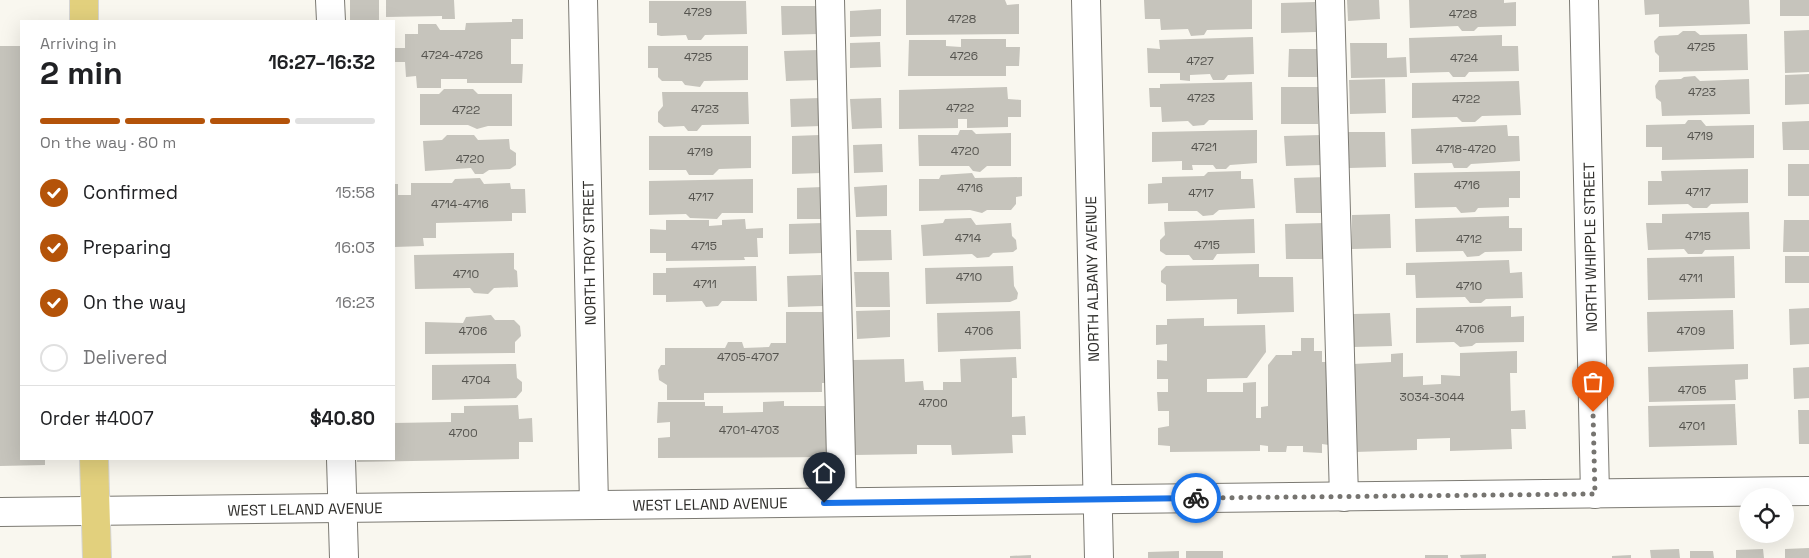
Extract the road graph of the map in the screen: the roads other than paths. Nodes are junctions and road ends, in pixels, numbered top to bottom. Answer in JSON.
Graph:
{"nodes":[{"id":1,"x":84,"y":0,"type":"edge"},
{"id":2,"x":330,"y":0,"type":"edge"},
{"id":3,"x":583,"y":0,"type":"edge"},
{"id":4,"x":830,"y":0,"type":"edge"},
{"id":5,"x":1086,"y":0,"type":"edge"},
{"id":6,"x":1330,"y":0,"type":"edge"},
{"id":7,"x":1584,"y":0,"type":"edge"},
{"id":8,"x":84,"y":20,"type":"edge"},
{"id":9,"x":331,"y":20,"type":"edge"},
{"id":10,"x":94,"y":460,"type":"edge"},
{"id":11,"x":341,"y":460,"type":"edge"},
{"id":12,"x":1809,"y":491,"type":"edge"},
{"id":13,"x":1595,"y":494,"type":"junction"},
{"id":14,"x":1344,"y":497,"type":"junction"},
{"id":15,"x":1098,"y":500,"type":"junction"},
{"id":16,"x":842,"y":502,"type":"junction"},
{"id":17,"x":594,"y":505,"type":"junction"},
{"id":18,"x":342,"y":508,"type":"junction"},
{"id":19,"x":96,"y":511,"type":"junction"},
{"id":20,"x":0,"y":512,"type":"edge"},
{"id":21,"x":97,"y":558,"type":"edge"},
{"id":22,"x":344,"y":558,"type":"edge"},
{"id":23,"x":1099,"y":558,"type":"edge"}],
"edges":[{"from":1,"to":8,"type":"main road"},
{"from":2,"to":9,"type":"street"},
{"from":3,"to":17,"type":"street","name":"NORTH TROY STREET"},
{"from":4,"to":16,"type":"street"},
{"from":5,"to":15,"type":"street","name":"NORTH ALBANY AVENUE"},
{"from":6,"to":14,"type":"street"},
{"from":7,"to":13,"type":"street","name":"NORTH WHIPPLE STREET"},
{"from":10,"to":19,"type":"main road"},
{"from":11,"to":18,"type":"street"},
{"from":12,"to":13,"type":"street","name":"WEST LELAND AVENUE"},
{"from":13,"to":14,"type":"street","name":"WEST LELAND AVENUE"},
{"from":14,"to":15,"type":"street","name":"WEST LELAND AVENUE"},
{"from":15,"to":16,"type":"street","name":"WEST LELAND AVENUE"},
{"from":15,"to":23,"type":"street","name":"NORTH ALBANY AVENUE"},
{"from":16,"to":17,"type":"street","name":"WEST LELAND AVENUE"},
{"from":17,"to":18,"type":"street","name":"WEST LELAND AVENUE"},
{"from":18,"to":19,"type":"street","name":"WEST LELAND AVENUE"},
{"from":18,"to":22,"type":"street"},
{"from":19,"to":20,"type":"street","name":"WEST LELAND AVENUE"},
{"from":19,"to":21,"type":"main road"}]}
